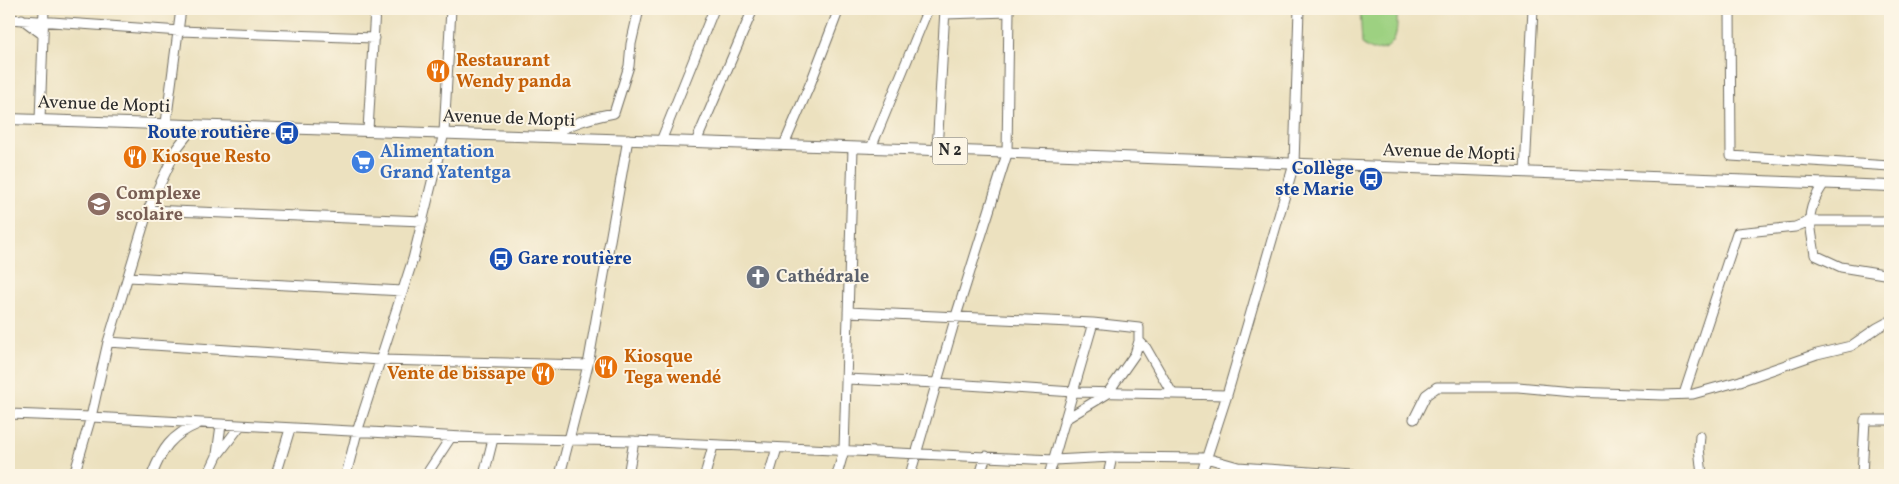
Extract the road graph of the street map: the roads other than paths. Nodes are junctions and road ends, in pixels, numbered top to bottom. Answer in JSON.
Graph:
{"nodes":[{"id":1,"x":44,"y":9,"type":"edge"},
{"id":2,"x":181,"y":9,"type":"edge"},
{"id":3,"x":375,"y":9,"type":"edge"},
{"id":4,"x":451,"y":9,"type":"edge"},
{"id":5,"x":639,"y":9,"type":"edge"},
{"id":6,"x":714,"y":9,"type":"edge"},
{"id":7,"x":753,"y":9,"type":"edge"},
{"id":8,"x":839,"y":9,"type":"edge"},
{"id":9,"x":928,"y":9,"type":"edge"},
{"id":10,"x":1300,"y":9,"type":"edge"},
{"id":11,"x":1533,"y":9,"type":"edge"},
{"id":12,"x":1730,"y":9,"type":"edge"},
{"id":13,"x":1009,"y":10,"type":"edge"},
{"id":14,"x":945,"y":11,"type":"edge"},
{"id":15,"x":9,"y":13,"type":"edge"},
{"id":16,"x":9,"y":19,"type":"edge"},
{"id":17,"x":22,"y":19,"type":"junction"},
{"id":18,"x":43,"y":20,"type":"junction"},
{"id":19,"x":180,"y":31,"type":"junction"},
{"id":20,"x":42,"y":34,"type":"junction"},
{"id":21,"x":374,"y":38,"type":"junction"},
{"id":22,"x":9,"y":119,"type":"edge"},
{"id":23,"x":40,"y":120,"type":"junction"},
{"id":24,"x":166,"y":123,"type":"junction"},
{"id":25,"x":195,"y":124,"type":"junction"},
{"id":26,"x":368,"y":130,"type":"junction"},
{"id":27,"x":444,"y":133,"type":"junction"},
{"id":28,"x":548,"y":136,"type":"junction"},
{"id":29,"x":628,"y":139,"type":"junction"},
{"id":30,"x":661,"y":141,"type":"junction"},
{"id":31,"x":696,"y":142,"type":"junction"},
{"id":32,"x":784,"y":145,"type":"junction"},
{"id":33,"x":853,"y":148,"type":"junction"},
{"id":34,"x":871,"y":148,"type":"junction"},
{"id":35,"x":938,"y":151,"type":"junction"},
{"id":36,"x":1007,"y":154,"type":"junction"},
{"id":37,"x":1294,"y":164,"type":"junction"},
{"id":38,"x":1890,"y":166,"type":"edge"},
{"id":39,"x":1525,"y":172,"type":"junction"},
{"id":40,"x":1824,"y":183,"type":"junction"},
{"id":41,"x":1890,"y":186,"type":"edge"},
{"id":42,"x":148,"y":210,"type":"junction"},
{"id":43,"x":1890,"y":220,"type":"edge"},
{"id":44,"x":422,"y":221,"type":"junction"},
{"id":45,"x":1810,"y":221,"type":"junction"},
{"id":46,"x":1890,"y":276,"type":"edge"},
{"id":47,"x":128,"y":277,"type":"junction"},
{"id":48,"x":403,"y":291,"type":"junction"},
{"id":49,"x":848,"y":312,"type":"junction"},
{"id":50,"x":956,"y":316,"type":"junction"},
{"id":51,"x":1890,"y":321,"type":"edge"},
{"id":52,"x":1093,"y":323,"type":"junction"},
{"id":53,"x":1139,"y":341,"type":"junction"},
{"id":54,"x":108,"y":342,"type":"junction"},
{"id":55,"x":380,"y":360,"type":"junction"},
{"id":56,"x":588,"y":366,"type":"junction"},
{"id":57,"x":846,"y":379,"type":"junction"},
{"id":58,"x":937,"y":383,"type":"junction"},
{"id":59,"x":1073,"y":392,"type":"junction"},
{"id":60,"x":1108,"y":392,"type":"junction"},
{"id":61,"x":1172,"y":393,"type":"junction"},
{"id":62,"x":1684,"y":394,"type":"junction"},
{"id":63,"x":1227,"y":395,"type":"junction"},
{"id":64,"x":9,"y":414,"type":"edge"},
{"id":65,"x":91,"y":417,"type":"junction"},
{"id":66,"x":1414,"y":419,"type":"dead end"},
{"id":67,"x":1064,"y":420,"type":"junction"},
{"id":68,"x":1890,"y":420,"type":"edge"},
{"id":69,"x":200,"y":423,"type":"junction"},
{"id":70,"x":221,"y":425,"type":"junction"},
{"id":71,"x":240,"y":426,"type":"junction"},
{"id":72,"x":290,"y":428,"type":"junction"},
{"id":73,"x":357,"y":432,"type":"junction"},
{"id":74,"x":1700,"y":436,"type":"dead end"},
{"id":75,"x":451,"y":437,"type":"junction"},
{"id":76,"x":493,"y":439,"type":"junction"},
{"id":77,"x":568,"y":441,"type":"junction"},
{"id":78,"x":634,"y":441,"type":"junction"},
{"id":79,"x":713,"y":446,"type":"junction"},
{"id":80,"x":777,"y":448,"type":"junction"},
{"id":81,"x":844,"y":450,"type":"junction"},
{"id":82,"x":916,"y":453,"type":"junction"},
{"id":83,"x":217,"y":456,"type":"junction"},
{"id":84,"x":986,"y":456,"type":"junction"},
{"id":85,"x":1112,"y":457,"type":"junction"},
{"id":86,"x":1206,"y":458,"type":"junction"},
{"id":87,"x":1054,"y":460,"type":"junction"},
{"id":88,"x":1238,"y":471,"type":"edge"},
{"id":89,"x":1310,"y":474,"type":"edge"},
{"id":90,"x":74,"y":475,"type":"edge"},
{"id":91,"x":152,"y":475,"type":"edge"},
{"id":92,"x":208,"y":475,"type":"edge"},
{"id":93,"x":276,"y":475,"type":"edge"},
{"id":94,"x":346,"y":475,"type":"edge"},
{"id":95,"x":426,"y":475,"type":"edge"},
{"id":96,"x":484,"y":475,"type":"edge"},
{"id":97,"x":560,"y":475,"type":"edge"},
{"id":98,"x":628,"y":475,"type":"edge"},
{"id":99,"x":705,"y":475,"type":"edge"},
{"id":100,"x":769,"y":475,"type":"edge"},
{"id":101,"x":837,"y":475,"type":"edge"},
{"id":102,"x":910,"y":475,"type":"edge"},
{"id":103,"x":980,"y":475,"type":"edge"},
{"id":104,"x":1049,"y":475,"type":"edge"},
{"id":105,"x":1108,"y":475,"type":"edge"},
{"id":106,"x":1201,"y":475,"type":"edge"},
{"id":107,"x":1354,"y":475,"type":"edge"},
{"id":108,"x":1702,"y":475,"type":"edge"},
{"id":109,"x":1862,"y":475,"type":"edge"}],
"edges":[{"from":1,"to":18,"type":"street"},
{"from":2,"to":19,"type":"street"},
{"from":3,"to":21,"type":"street"},
{"from":4,"to":27,"type":"street"},
{"from":5,"to":28,"type":"street"},
{"from":6,"to":30,"type":"street"},
{"from":7,"to":31,"type":"street"},
{"from":8,"to":32,"type":"street"},
{"from":9,"to":34,"type":"street"},
{"from":10,"to":37,"type":"street"},
{"from":11,"to":39,"type":"street"},
{"from":12,"to":38,"type":"street"},
{"from":13,"to":14,"type":"street"},
{"from":13,"to":36,"type":"street"},
{"from":14,"to":35,"type":"street"},
{"from":15,"to":17,"type":"street"},
{"from":16,"to":17,"type":"street"},
{"from":17,"to":18,"type":"street"},
{"from":17,"to":20,"type":"street"},
{"from":18,"to":19,"type":"street"},
{"from":18,"to":20,"type":"street"},
{"from":19,"to":21,"type":"street"},
{"from":19,"to":24,"type":"street"},
{"from":20,"to":23,"type":"street"},
{"from":21,"to":26,"type":"street"},
{"from":22,"to":23,"type":"main road","name":"Avenue de Mopti","number":"N 2"},
{"from":23,"to":24,"type":"main road","name":"Avenue de Mopti","number":"N 2"},
{"from":24,"to":25,"type":"main road","name":"Avenue de Mopti","number":"N 2"},
{"from":25,"to":26,"type":"main road","name":"Avenue de Mopti","number":"N 2"},
{"from":25,"to":42,"type":"street"},
{"from":26,"to":27,"type":"main road","name":"Avenue de Mopti","number":"N 2"},
{"from":27,"to":28,"type":"main road","name":"Avenue de Mopti","number":"N 2"},
{"from":27,"to":44,"type":"street"},
{"from":28,"to":29,"type":"main road","name":"Avenue de Mopti","number":"N 2"},
{"from":29,"to":30,"type":"main road","name":"Avenue de Mopti","number":"N 2"},
{"from":29,"to":56,"type":"street"},
{"from":30,"to":31,"type":"main road","name":"Avenue de Mopti","number":"N 2"},
{"from":31,"to":32,"type":"main road","name":"Avenue de Mopti","number":"N 2"},
{"from":32,"to":33,"type":"main road","name":"Avenue de Mopti","number":"N 2"},
{"from":33,"to":34,"type":"main road","name":"Avenue de Mopti","number":"N 2"},
{"from":33,"to":49,"type":"street"},
{"from":34,"to":35,"type":"main road","name":"Avenue de Mopti","number":"N 2"},
{"from":35,"to":36,"type":"main road","name":"Avenue de Mopti","number":"N 2"},
{"from":36,"to":37,"type":"main road","name":"Avenue de Mopti","number":"N 2"},
{"from":36,"to":50,"type":"street"},
{"from":37,"to":39,"type":"main road","name":"Avenue de Mopti","number":"N 2"},
{"from":37,"to":63,"type":"street"},
{"from":39,"to":40,"type":"main road","name":"Avenue de Mopti","number":"N 2"},
{"from":40,"to":41,"type":"main road","name":"Avenue de Mopti","number":"N 2"},
{"from":40,"to":45,"type":"street"},
{"from":42,"to":44,"type":"street"},
{"from":42,"to":47,"type":"street"},
{"from":43,"to":45,"type":"street"},
{"from":44,"to":48,"type":"street"},
{"from":45,"to":46,"type":"street"},
{"from":45,"to":62,"type":"street"},
{"from":47,"to":48,"type":"street"},
{"from":47,"to":54,"type":"street"},
{"from":48,"to":55,"type":"street"},
{"from":49,"to":50,"type":"street"},
{"from":49,"to":57,"type":"street"},
{"from":50,"to":52,"type":"street"},
{"from":50,"to":58,"type":"street"},
{"from":51,"to":62,"type":"street"},
{"from":52,"to":53,"type":"street"},
{"from":52,"to":59,"type":"street"},
{"from":53,"to":60,"type":"street"},
{"from":53,"to":61,"type":"street"},
{"from":54,"to":55,"type":"street"},
{"from":54,"to":65,"type":"street"},
{"from":55,"to":56,"type":"street"},
{"from":55,"to":73,"type":"street"},
{"from":56,"to":77,"type":"street"},
{"from":57,"to":58,"type":"street"},
{"from":57,"to":81,"type":"street"},
{"from":58,"to":59,"type":"street"},
{"from":58,"to":82,"type":"street"},
{"from":59,"to":60,"type":"street"},
{"from":59,"to":67,"type":"street"},
{"from":60,"to":61,"type":"street"},
{"from":60,"to":67,"type":"street"},
{"from":61,"to":63,"type":"street"},
{"from":62,"to":66,"type":"street"},
{"from":63,"to":86,"type":"street"},
{"from":64,"to":65,"type":"street"},
{"from":65,"to":69,"type":"street"},
{"from":65,"to":90,"type":"street"},
{"from":67,"to":87,"type":"street"},
{"from":68,"to":109,"type":"street"},
{"from":69,"to":70,"type":"street"},
{"from":69,"to":91,"type":"street"},
{"from":70,"to":71,"type":"street"},
{"from":70,"to":83,"type":"street"},
{"from":71,"to":72,"type":"street"},
{"from":71,"to":83,"type":"street"},
{"from":72,"to":73,"type":"street"},
{"from":72,"to":93,"type":"street"},
{"from":73,"to":75,"type":"street"},
{"from":73,"to":94,"type":"street"},
{"from":74,"to":108,"type":"street"},
{"from":75,"to":76,"type":"street"},
{"from":75,"to":95,"type":"street"},
{"from":76,"to":77,"type":"street"},
{"from":76,"to":96,"type":"street"},
{"from":77,"to":78,"type":"street"},
{"from":77,"to":97,"type":"street"},
{"from":78,"to":79,"type":"street"},
{"from":78,"to":98,"type":"street"},
{"from":79,"to":80,"type":"street"},
{"from":79,"to":99,"type":"street"},
{"from":80,"to":81,"type":"street"},
{"from":80,"to":100,"type":"street"},
{"from":81,"to":82,"type":"street"},
{"from":81,"to":101,"type":"street"},
{"from":82,"to":84,"type":"street"},
{"from":82,"to":102,"type":"street"},
{"from":83,"to":92,"type":"street"},
{"from":84,"to":87,"type":"street"},
{"from":84,"to":103,"type":"street"},
{"from":85,"to":86,"type":"street"},
{"from":85,"to":87,"type":"street"},
{"from":85,"to":105,"type":"street"},
{"from":86,"to":88,"type":"street"},
{"from":86,"to":106,"type":"street"},
{"from":87,"to":104,"type":"street"},
{"from":88,"to":89,"type":"street"},
{"from":89,"to":107,"type":"street"}]}
